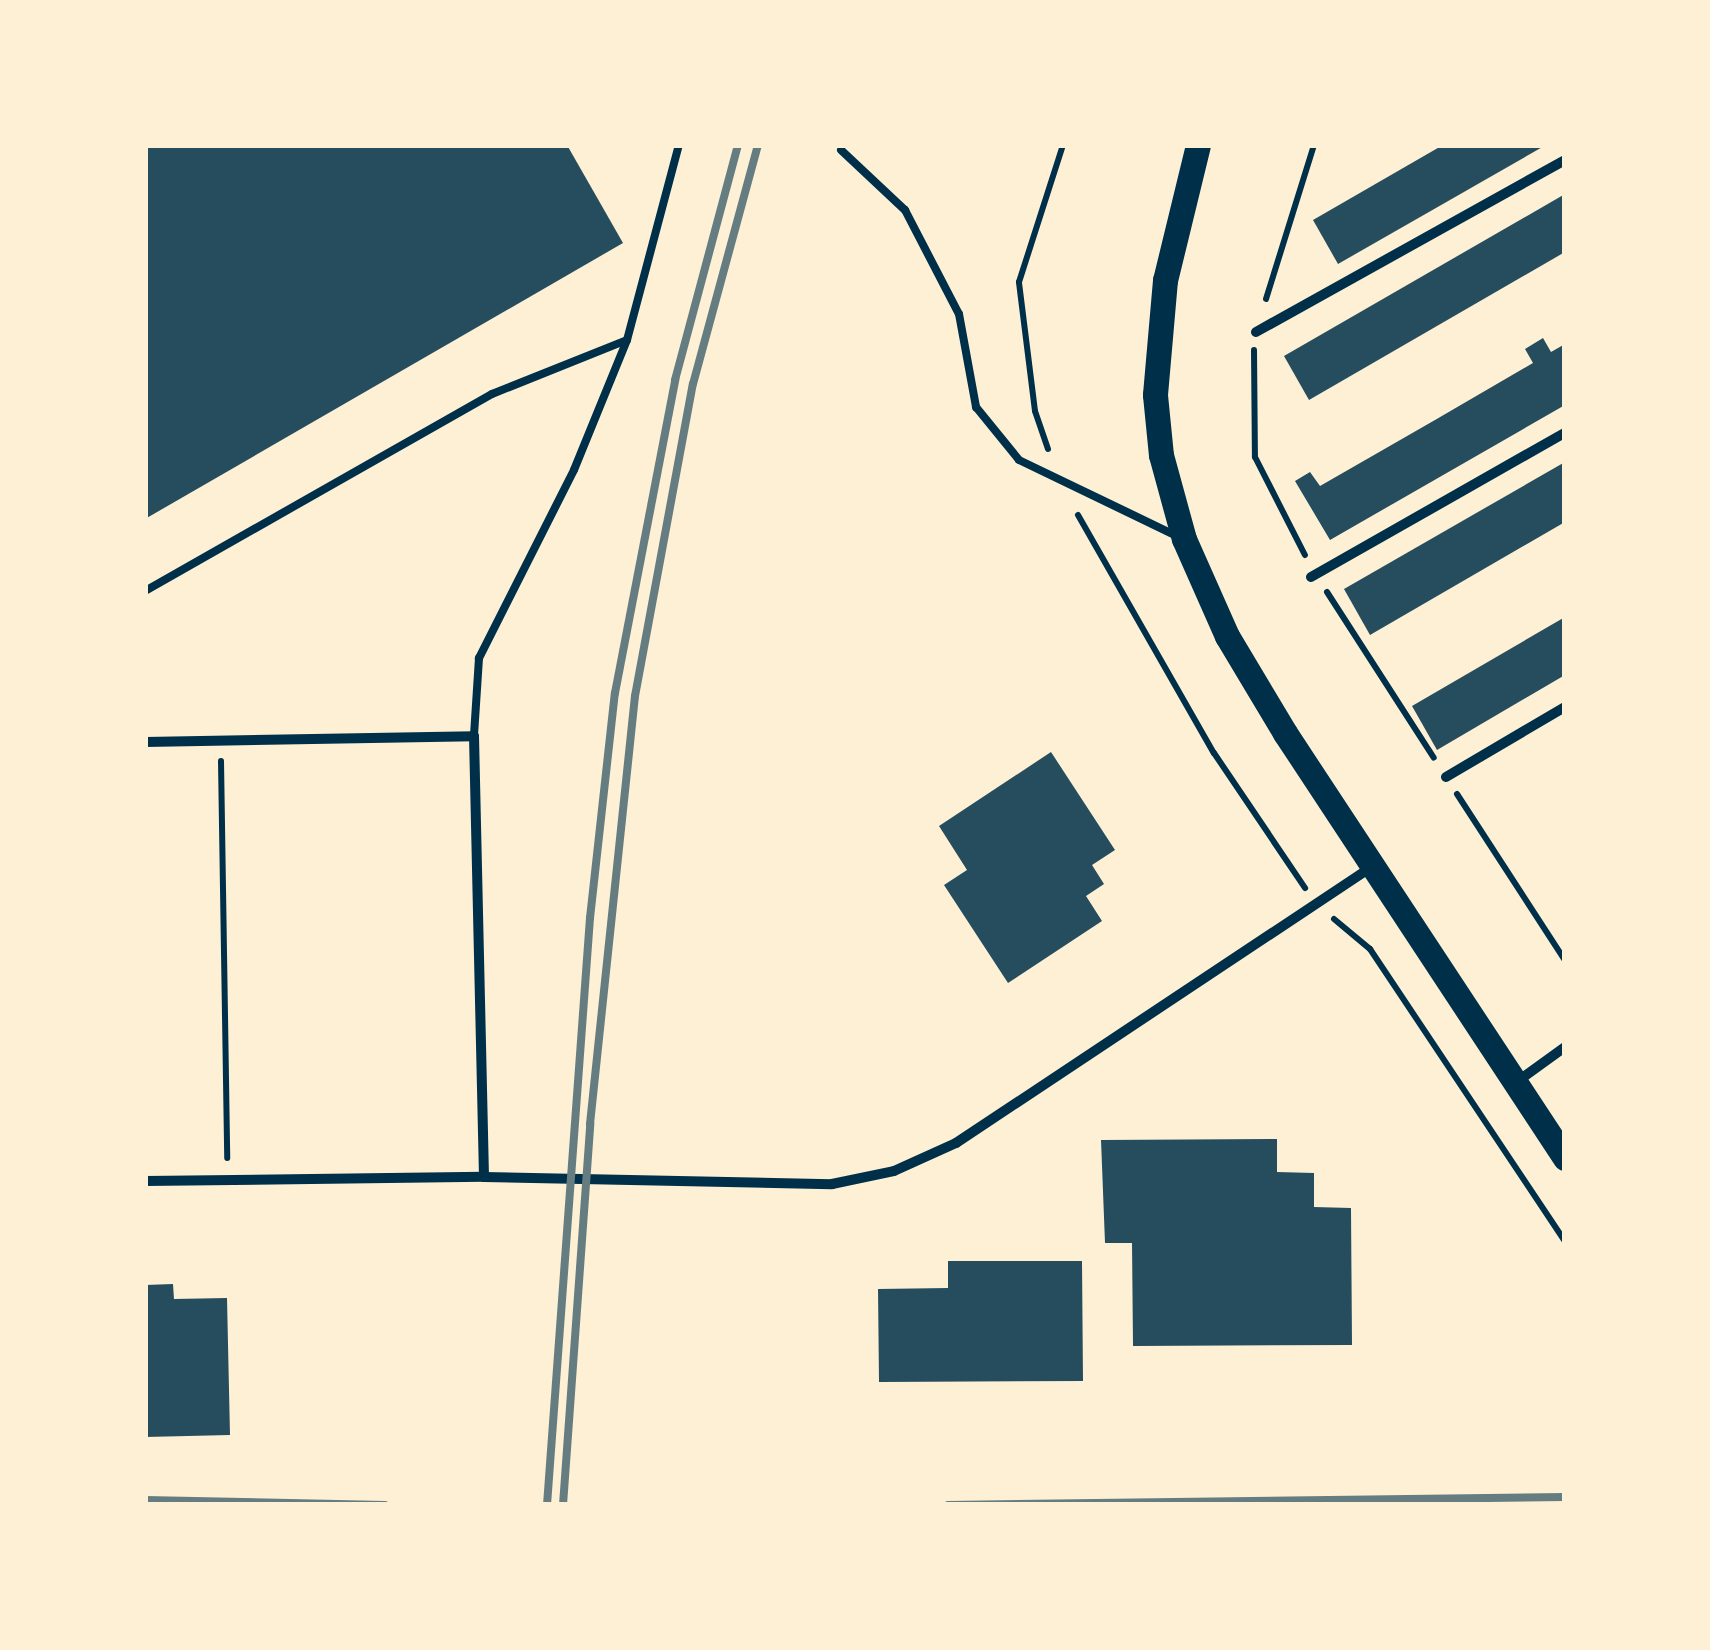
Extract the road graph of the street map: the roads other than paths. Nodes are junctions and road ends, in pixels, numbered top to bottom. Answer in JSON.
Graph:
{"nodes":[{"id":1,"x":679,"y":145,"type":"edge"},
{"id":2,"x":1198,"y":145,"type":"edge"},
{"id":3,"x":841,"y":150,"type":"dead end"},
{"id":4,"x":1565,"y":160,"type":"edge"},
{"id":5,"x":1256,"y":332,"type":"dead end"},
{"id":6,"x":626,"y":340,"type":"junction"},
{"id":7,"x":1565,"y":434,"type":"edge"},
{"id":8,"x":1184,"y":538,"type":"junction"},
{"id":9,"x":1311,"y":577,"type":"dead end"},
{"id":10,"x":145,"y":590,"type":"edge"},
{"id":11,"x":1565,"y":707,"type":"edge"},
{"id":12,"x":474,"y":736,"type":"junction"},
{"id":13,"x":145,"y":742,"type":"edge"},
{"id":14,"x":1446,"y":777,"type":"dead end"},
{"id":15,"x":1373,"y":866,"type":"junction"},
{"id":16,"x":1565,"y":1046,"type":"edge"},
{"id":17,"x":1518,"y":1081,"type":"junction"},
{"id":18,"x":1565,"y":1158,"type":"edge"},
{"id":19,"x":484,"y":1177,"type":"junction"},
{"id":20,"x":145,"y":1181,"type":"edge"}],
"edges":[{"from":1,"to":6,"type":"lane"},
{"from":2,"to":8,"type":"main road"},
{"from":3,"to":8,"type":"lane"},
{"from":4,"to":5,"type":"street"},
{"from":6,"to":10,"type":"lane"},
{"from":6,"to":12,"type":"lane"},
{"from":7,"to":9,"type":"street"},
{"from":8,"to":15,"type":"main road"},
{"from":11,"to":14,"type":"street"},
{"from":12,"to":13,"type":"street"},
{"from":12,"to":19,"type":"street"},
{"from":15,"to":17,"type":"main road"},
{"from":15,"to":19,"type":"street"},
{"from":16,"to":17,"type":"street"},
{"from":17,"to":18,"type":"main road"},
{"from":19,"to":20,"type":"street"}]}
